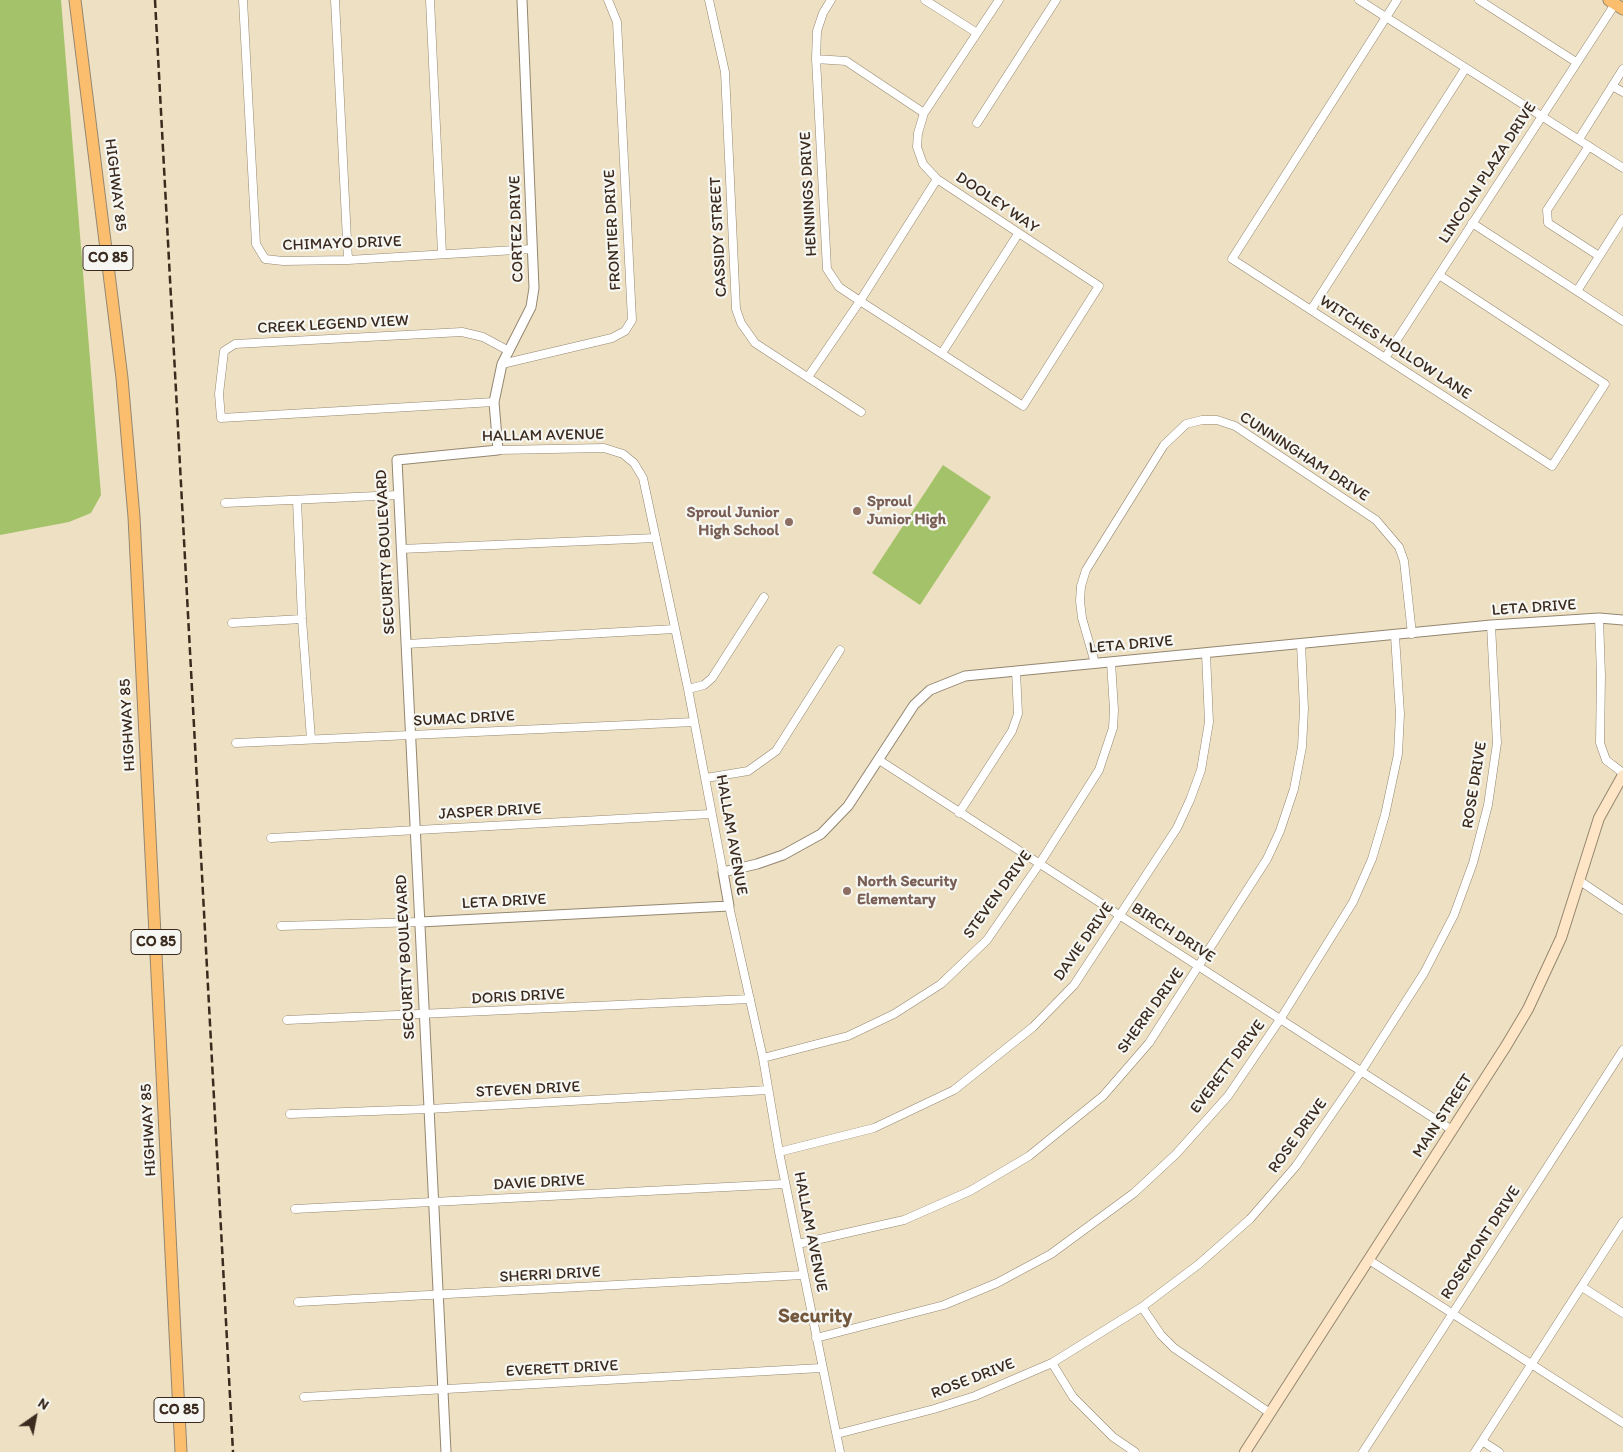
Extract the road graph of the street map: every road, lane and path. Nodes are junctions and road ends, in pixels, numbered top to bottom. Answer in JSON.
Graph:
{"nodes":[{"id":1,"x":75,"y":0,"type":"edge"},
{"id":2,"x":243,"y":0,"type":"edge"},
{"id":3,"x":335,"y":0,"type":"edge"},
{"id":4,"x":430,"y":0,"type":"edge"},
{"id":5,"x":522,"y":0,"type":"edge"},
{"id":6,"x":608,"y":0,"type":"edge"},
{"id":7,"x":709,"y":0,"type":"edge"},
{"id":8,"x":831,"y":0,"type":"edge"},
{"id":9,"x":925,"y":0,"type":"edge"},
{"id":10,"x":999,"y":0,"type":"edge"},
{"id":11,"x":1056,"y":0,"type":"edge"},
{"id":12,"x":1358,"y":0,"type":"edge"},
{"id":13,"x":1396,"y":0,"type":"edge"},
{"id":14,"x":1479,"y":0,"type":"edge"},
{"id":15,"x":1617,"y":5,"type":"edge"},
{"id":16,"x":1386,"y":17,"type":"junction"},
{"id":17,"x":977,"y":33,"type":"junction"},
{"id":18,"x":816,"y":58,"type":"junction"},
{"id":19,"x":1576,"y":62,"type":"junction"},
{"id":20,"x":1623,"y":68,"type":"edge"},
{"id":21,"x":1465,"y":69,"type":"junction"},
{"id":22,"x":1612,"y":86,"type":"junction"},
{"id":23,"x":1623,"y":92,"type":"edge"},
{"id":24,"x":924,"y":113,"type":"junction"},
{"id":25,"x":1541,"y":116,"type":"junction"},
{"id":26,"x":977,"y":123,"type":"dead end"},
{"id":27,"x":1579,"y":140,"type":"junction"},
{"id":28,"x":1589,"y":146,"type":"junction"},
{"id":29,"x":1623,"y":168,"type":"edge"},
{"id":30,"x":937,"y":179,"type":"junction"},
{"id":31,"x":1623,"y":219,"type":"edge"},
{"id":32,"x":1472,"y":223,"type":"junction"},
{"id":33,"x":1018,"y":234,"type":"junction"},
{"id":34,"x":532,"y":249,"type":"junction"},
{"id":35,"x":442,"y":253,"type":"junction"},
{"id":36,"x":1599,"y":256,"type":"junction"},
{"id":37,"x":348,"y":260,"type":"junction"},
{"id":38,"x":1439,"y":275,"type":"junction"},
{"id":39,"x":1577,"y":291,"type":"junction"},
{"id":40,"x":860,"y":301,"type":"junction"},
{"id":41,"x":1310,"y":310,"type":"junction"},
{"id":42,"x":1623,"y":321,"type":"edge"},
{"id":43,"x":509,"y":351,"type":"junction"},
{"id":44,"x":942,"y":353,"type":"junction"},
{"id":45,"x":1385,"y":358,"type":"junction"},
{"id":46,"x":502,"y":364,"type":"junction"},
{"id":47,"x":808,"y":377,"type":"junction"},
{"id":48,"x":494,"y":402,"type":"junction"},
{"id":49,"x":1023,"y":406,"type":"joint"},
{"id":50,"x":861,"y":412,"type":"dead end"},
{"id":51,"x":498,"y":450,"type":"junction"},
{"id":52,"x":397,"y":460,"type":"joint"},
{"id":53,"x":398,"y":494,"type":"junction"},
{"id":54,"x":297,"y":500,"type":"junction"},
{"id":55,"x":225,"y":503,"type":"dead end"},
{"id":56,"x":656,"y":538,"type":"junction"},
{"id":57,"x":401,"y":549,"type":"junction"},
{"id":58,"x":764,"y":597,"type":"dead end"},
{"id":59,"x":1599,"y":618,"type":"junction"},
{"id":60,"x":302,"y":619,"type":"junction"},
{"id":61,"x":1623,"y":620,"type":"edge"},
{"id":62,"x":232,"y":623,"type":"dead end"},
{"id":63,"x":1491,"y":625,"type":"junction"},
{"id":64,"x":675,"y":629,"type":"junction"},
{"id":65,"x":1412,"y":634,"type":"junction"},
{"id":66,"x":1395,"y":636,"type":"junction"},
{"id":67,"x":406,"y":644,"type":"junction"},
{"id":68,"x":1301,"y":644,"type":"junction"},
{"id":69,"x":840,"y":650,"type":"dead end"},
{"id":70,"x":1206,"y":654,"type":"junction"},
{"id":71,"x":1111,"y":662,"type":"junction"},
{"id":72,"x":1095,"y":663,"type":"junction"},
{"id":73,"x":1016,"y":671,"type":"junction"},
{"id":74,"x":688,"y":689,"type":"junction"},
{"id":75,"x":694,"y":722,"type":"junction"},
{"id":76,"x":410,"y":736,"type":"junction"},
{"id":77,"x":311,"y":739,"type":"junction"},
{"id":78,"x":236,"y":744,"type":"dead end"},
{"id":79,"x":879,"y":760,"type":"junction"},
{"id":80,"x":1623,"y":774,"type":"edge"},
{"id":81,"x":706,"y":778,"type":"junction"},
{"id":82,"x":959,"y":813,"type":"junction"},
{"id":83,"x":710,"y":814,"type":"junction"},
{"id":84,"x":415,"y":830,"type":"junction"},
{"id":85,"x":271,"y":838,"type":"dead end"},
{"id":86,"x":1040,"y":863,"type":"junction"},
{"id":87,"x":723,"y":872,"type":"junction"},
{"id":88,"x":1580,"y":881,"type":"junction"},
{"id":89,"x":729,"y":906,"type":"junction"},
{"id":90,"x":1623,"y":910,"type":"edge"},
{"id":91,"x":1120,"y":916,"type":"junction"},
{"id":92,"x":420,"y":922,"type":"junction"},
{"id":93,"x":281,"y":926,"type":"dead end"},
{"id":94,"x":1199,"y":967,"type":"junction"},
{"id":95,"x":750,"y":999,"type":"junction"},
{"id":96,"x":424,"y":1015,"type":"junction"},
{"id":97,"x":1281,"y":1018,"type":"junction"},
{"id":98,"x":287,"y":1020,"type":"dead end"},
{"id":99,"x":1623,"y":1050,"type":"edge"},
{"id":100,"x":763,"y":1058,"type":"junction"},
{"id":101,"x":1362,"y":1070,"type":"junction"},
{"id":102,"x":768,"y":1090,"type":"junction"},
{"id":103,"x":429,"y":1109,"type":"junction"},
{"id":104,"x":290,"y":1114,"type":"dead end"},
{"id":105,"x":1452,"y":1130,"type":"junction"},
{"id":106,"x":779,"y":1152,"type":"junction"},
{"id":107,"x":785,"y":1184,"type":"junction"},
{"id":108,"x":434,"y":1202,"type":"junction"},
{"id":109,"x":295,"y":1209,"type":"dead end"},
{"id":110,"x":1623,"y":1222,"type":"edge"},
{"id":111,"x":798,"y":1244,"type":"junction"},
{"id":112,"x":1370,"y":1260,"type":"junction"},
{"id":113,"x":804,"y":1275,"type":"junction"},
{"id":114,"x":1582,"y":1287,"type":"junction"},
{"id":115,"x":438,"y":1295,"type":"junction"},
{"id":116,"x":298,"y":1302,"type":"dead end"},
{"id":117,"x":1142,"y":1308,"type":"junction"},
{"id":118,"x":1623,"y":1313,"type":"edge"},
{"id":119,"x":1451,"y":1314,"type":"junction"},
{"id":120,"x":816,"y":1338,"type":"junction"},
{"id":121,"x":1052,"y":1363,"type":"junction"},
{"id":122,"x":1531,"y":1364,"type":"junction"},
{"id":123,"x":821,"y":1368,"type":"junction"},
{"id":124,"x":443,"y":1390,"type":"junction"},
{"id":125,"x":304,"y":1397,"type":"dead end"},
{"id":126,"x":1270,"y":1413,"type":"junction"},
{"id":127,"x":1623,"y":1422,"type":"edge"},
{"id":128,"x":837,"y":1434,"type":"junction"},
{"id":129,"x":1482,"y":1441,"type":"junction"},
{"id":130,"x":181,"y":1452,"type":"edge"},
{"id":131,"x":446,"y":1452,"type":"edge"},
{"id":132,"x":840,"y":1452,"type":"edge"},
{"id":133,"x":1135,"y":1452,"type":"edge"},
{"id":134,"x":1245,"y":1452,"type":"edge"},
{"id":135,"x":1363,"y":1452,"type":"edge"},
{"id":136,"x":1475,"y":1452,"type":"edge"},
{"id":137,"x":1500,"y":1452,"type":"edge"}],
"edges":[{"from":1,"to":130,"type":"main road","name":"HIGHWAY 85","number":"CO 85"},
{"from":2,"to":37,"type":"street","name":"CHIMAYO DRIVE"},
{"from":3,"to":37,"type":"street"},
{"from":4,"to":35,"type":"street"},
{"from":5,"to":34,"type":"street","name":"CORTEZ DRIVE"},
{"from":6,"to":46,"type":"street","name":"FRONTIER DRIVE"},
{"from":7,"to":47,"type":"street","name":"CASSIDY STREET"},
{"from":8,"to":18,"type":"street","name":"HENNINGS DRIVE"},
{"from":9,"to":17,"type":"street"},
{"from":10,"to":17,"type":"street","name":"DOOLEY WAY"},
{"from":11,"to":26,"type":"street"},
{"from":12,"to":16,"type":"street"},
{"from":13,"to":16,"type":"street","name":"WITCHES HOLLOW LANE"},
{"from":14,"to":19,"type":"street"},
{"from":15,"to":19,"type":"street","name":"LINCOLN PLAZA DRIVE"},
{"from":16,"to":21,"type":"street"},
{"from":16,"to":41,"type":"street","name":"WITCHES HOLLOW LANE"},
{"from":17,"to":24,"type":"street","name":"DOOLEY WAY"},
{"from":18,"to":24,"type":"street"},
{"from":18,"to":40,"type":"street","name":"HENNINGS DRIVE"},
{"from":19,"to":25,"type":"street","name":"LINCOLN PLAZA DRIVE"},
{"from":20,"to":22,"type":"street"},
{"from":21,"to":25,"type":"street"},
{"from":21,"to":41,"type":"street"},
{"from":22,"to":23,"type":"street"},
{"from":22,"to":27,"type":"street"},
{"from":24,"to":30,"type":"street","name":"DOOLEY WAY"},
{"from":25,"to":27,"type":"street"},
{"from":25,"to":32,"type":"street","name":"LINCOLN PLAZA DRIVE"},
{"from":27,"to":28,"type":"street"},
{"from":28,"to":29,"type":"street"},
{"from":28,"to":36,"type":"street"},
{"from":30,"to":33,"type":"street","name":"DOOLEY WAY"},
{"from":30,"to":40,"type":"street"},
{"from":31,"to":36,"type":"street"},
{"from":32,"to":38,"type":"street","name":"LINCOLN PLAZA DRIVE"},
{"from":32,"to":39,"type":"street"},
{"from":33,"to":44,"type":"street"},
{"from":33,"to":49,"type":"street","name":"DOOLEY WAY"},
{"from":34,"to":35,"type":"street","name":"CHIMAYO DRIVE"},
{"from":34,"to":43,"type":"street","name":"CORTEZ DRIVE"},
{"from":35,"to":37,"type":"street","name":"CHIMAYO DRIVE"},
{"from":36,"to":39,"type":"street"},
{"from":38,"to":45,"type":"street","name":"LINCOLN PLAZA DRIVE"},
{"from":38,"to":45,"type":"street","name":"WITCHES HOLLOW LANE"},
{"from":39,"to":42,"type":"street"},
{"from":40,"to":44,"type":"street","name":"HENNINGS DRIVE"},
{"from":40,"to":47,"type":"street"},
{"from":41,"to":45,"type":"street","name":"WITCHES HOLLOW LANE"},
{"from":43,"to":46,"type":"street","name":"CORTEZ DRIVE"},
{"from":43,"to":48,"type":"street","name":"CREEK LEGEND VIEW"},
{"from":44,"to":49,"type":"street","name":"HENNINGS DRIVE"},
{"from":46,"to":48,"type":"street","name":"CORTEZ DRIVE"},
{"from":47,"to":50,"type":"street","name":"CASSIDY STREET"},
{"from":48,"to":51,"type":"street","name":"CORTEZ DRIVE"},
{"from":51,"to":52,"type":"street","name":"HALLAM AVENUE"},
{"from":51,"to":56,"type":"street","name":"HALLAM AVENUE"},
{"from":52,"to":53,"type":"street","name":"SECURITY BOULEVARD"},
{"from":53,"to":54,"type":"street"},
{"from":53,"to":57,"type":"street","name":"SECURITY BOULEVARD"},
{"from":54,"to":55,"type":"street"},
{"from":54,"to":60,"type":"street"},
{"from":56,"to":57,"type":"street"},
{"from":56,"to":64,"type":"street","name":"HALLAM AVENUE"},
{"from":57,"to":67,"type":"street","name":"SECURITY BOULEVARD"},
{"from":58,"to":74,"type":"street"},
{"from":59,"to":61,"type":"street","name":"LETA DRIVE"},
{"from":59,"to":63,"type":"street","name":"LETA DRIVE"},
{"from":59,"to":80,"type":"street"},
{"from":60,"to":62,"type":"street"},
{"from":60,"to":77,"type":"street"},
{"from":63,"to":65,"type":"street","name":"LETA DRIVE"},
{"from":63,"to":101,"type":"street","name":"ROSE DRIVE"},
{"from":64,"to":67,"type":"street"},
{"from":64,"to":74,"type":"street","name":"HALLAM AVENUE"},
{"from":65,"to":66,"type":"street","name":"LETA DRIVE"},
{"from":65,"to":72,"type":"street","name":"CUNNINGHAM DRIVE"},
{"from":66,"to":68,"type":"street","name":"LETA DRIVE"},
{"from":66,"to":97,"type":"street","name":"EVERETT DRIVE"},
{"from":67,"to":76,"type":"street","name":"SECURITY BOULEVARD"},
{"from":68,"to":70,"type":"street","name":"LETA DRIVE"},
{"from":68,"to":94,"type":"street","name":"SHERRI DRIVE"},
{"from":69,"to":81,"type":"street"},
{"from":70,"to":71,"type":"street","name":"LETA DRIVE"},
{"from":70,"to":91,"type":"street","name":"DAVIE DRIVE"},
{"from":71,"to":72,"type":"street","name":"LETA DRIVE"},
{"from":71,"to":86,"type":"street","name":"STEVEN DRIVE"},
{"from":72,"to":73,"type":"street","name":"LETA DRIVE"},
{"from":73,"to":79,"type":"street","name":"LETA DRIVE"},
{"from":73,"to":82,"type":"street"},
{"from":74,"to":75,"type":"street","name":"HALLAM AVENUE"},
{"from":75,"to":76,"type":"street","name":"SUMAC DRIVE"},
{"from":75,"to":81,"type":"street","name":"HALLAM AVENUE"},
{"from":76,"to":77,"type":"street","name":"SUMAC DRIVE"},
{"from":76,"to":84,"type":"street","name":"SECURITY BOULEVARD"},
{"from":77,"to":78,"type":"street","name":"SUMAC DRIVE"},
{"from":79,"to":82,"type":"street","name":"BIRCH DRIVE"},
{"from":79,"to":87,"type":"street","name":"LETA DRIVE"},
{"from":80,"to":88,"type":"main road","name":"MAIN STREET"},
{"from":81,"to":83,"type":"street","name":"HALLAM AVENUE"},
{"from":82,"to":86,"type":"street","name":"BIRCH DRIVE"},
{"from":83,"to":84,"type":"street","name":"JASPER DRIVE"},
{"from":83,"to":87,"type":"street","name":"HALLAM AVENUE"},
{"from":84,"to":85,"type":"street","name":"JASPER DRIVE"},
{"from":84,"to":92,"type":"street","name":"SECURITY BOULEVARD"},
{"from":86,"to":91,"type":"street","name":"BIRCH DRIVE"},
{"from":86,"to":100,"type":"street","name":"STEVEN DRIVE"},
{"from":87,"to":89,"type":"street","name":"HALLAM AVENUE"},
{"from":88,"to":90,"type":"street"},
{"from":88,"to":105,"type":"main road","name":"MAIN STREET"},
{"from":89,"to":92,"type":"street","name":"LETA DRIVE"},
{"from":89,"to":95,"type":"street","name":"HALLAM AVENUE"},
{"from":91,"to":94,"type":"street","name":"BIRCH DRIVE"},
{"from":91,"to":106,"type":"street","name":"DAVIE DRIVE"},
{"from":92,"to":93,"type":"street","name":"LETA DRIVE"},
{"from":92,"to":96,"type":"street","name":"SECURITY BOULEVARD"},
{"from":94,"to":97,"type":"street","name":"BIRCH DRIVE"},
{"from":94,"to":111,"type":"street","name":"SHERRI DRIVE"},
{"from":95,"to":96,"type":"street","name":"DORIS DRIVE"},
{"from":95,"to":100,"type":"street","name":"HALLAM AVENUE"},
{"from":96,"to":98,"type":"street","name":"DORIS DRIVE"},
{"from":96,"to":103,"type":"street","name":"SECURITY BOULEVARD"},
{"from":97,"to":101,"type":"street","name":"BIRCH DRIVE"},
{"from":97,"to":120,"type":"street","name":"EVERETT DRIVE"},
{"from":99,"to":119,"type":"street","name":"ROSEMONT DRIVE"},
{"from":100,"to":102,"type":"street","name":"HALLAM AVENUE"},
{"from":101,"to":105,"type":"street","name":"BIRCH DRIVE"},
{"from":101,"to":117,"type":"street","name":"ROSE DRIVE"},
{"from":102,"to":103,"type":"street","name":"STEVEN DRIVE"},
{"from":102,"to":106,"type":"street","name":"HALLAM AVENUE"},
{"from":103,"to":104,"type":"street","name":"STEVEN DRIVE"},
{"from":103,"to":108,"type":"street","name":"SECURITY BOULEVARD"},
{"from":105,"to":112,"type":"main road","name":"MAIN STREET"},
{"from":106,"to":107,"type":"street","name":"HALLAM AVENUE"},
{"from":107,"to":108,"type":"street","name":"DAVIE DRIVE"},
{"from":107,"to":111,"type":"street","name":"HALLAM AVENUE"},
{"from":108,"to":109,"type":"street","name":"DAVIE DRIVE"},
{"from":108,"to":115,"type":"street","name":"SECURITY BOULEVARD"},
{"from":110,"to":114,"type":"street"},
{"from":111,"to":113,"type":"street","name":"HALLAM AVENUE"},
{"from":112,"to":119,"type":"street"},
{"from":112,"to":126,"type":"main road","name":"MAIN STREET"},
{"from":113,"to":115,"type":"street","name":"SHERRI DRIVE"},
{"from":113,"to":120,"type":"street","name":"HALLAM AVENUE"},
{"from":114,"to":118,"type":"street"},
{"from":114,"to":122,"type":"street"},
{"from":115,"to":116,"type":"street","name":"SHERRI DRIVE"},
{"from":115,"to":124,"type":"street","name":"SECURITY BOULEVARD"},
{"from":117,"to":121,"type":"street","name":"ROSE DRIVE"},
{"from":117,"to":126,"type":"street"},
{"from":119,"to":122,"type":"street"},
{"from":119,"to":135,"type":"street","name":"ROSEMONT DRIVE"},
{"from":120,"to":123,"type":"street","name":"HALLAM AVENUE"},
{"from":121,"to":128,"type":"street","name":"ROSE DRIVE"},
{"from":121,"to":133,"type":"street"},
{"from":122,"to":127,"type":"street"},
{"from":122,"to":129,"type":"street"},
{"from":123,"to":124,"type":"street","name":"EVERETT DRIVE"},
{"from":123,"to":128,"type":"street","name":"HALLAM AVENUE"},
{"from":124,"to":125,"type":"street","name":"EVERETT DRIVE"},
{"from":124,"to":131,"type":"street","name":"SECURITY BOULEVARD"},
{"from":126,"to":134,"type":"main road","name":"MAIN STREET"},
{"from":128,"to":132,"type":"street","name":"HALLAM AVENUE"},
{"from":129,"to":136,"type":"street"},
{"from":129,"to":137,"type":"street"}]}
